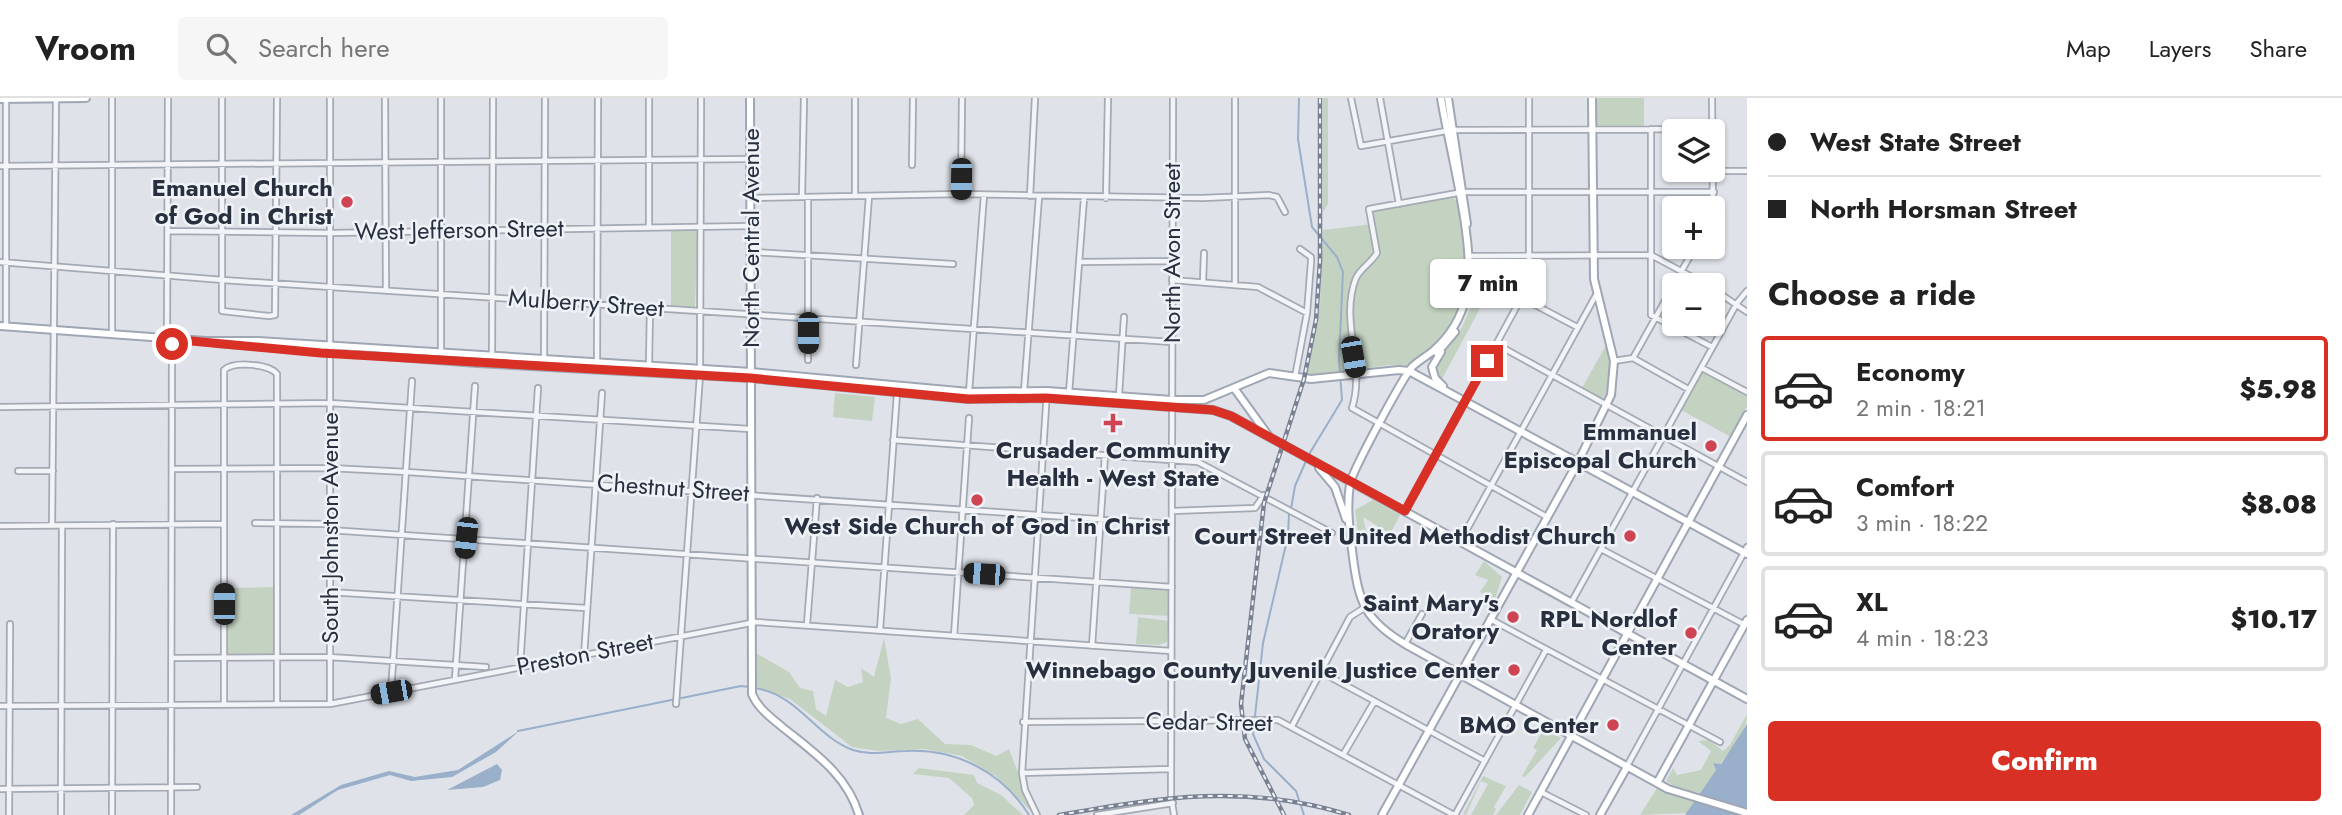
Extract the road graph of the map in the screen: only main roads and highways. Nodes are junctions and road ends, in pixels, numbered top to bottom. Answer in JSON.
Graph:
{"nodes":[{"id":1,"x":44,"y":98,"type":"edge"},
{"id":2,"x":56,"y":98,"type":"edge"},
{"id":3,"x":86,"y":98,"type":"edge"},
{"id":4,"x":750,"y":98,"type":"edge"},
{"id":5,"x":1592,"y":98,"type":"edge"},
{"id":6,"x":0,"y":99,"type":"edge"},
{"id":7,"x":6,"y":99,"type":"edge"},
{"id":8,"x":1445,"y":100,"type":"edge"},
{"id":9,"x":1471,"y":256,"type":"junction"},
{"id":10,"x":3,"y":327,"type":"edge"},
{"id":11,"x":1448,"y":343,"type":"junction"},
{"id":12,"x":330,"y":350,"type":"junction"},
{"id":13,"x":544,"y":363,"type":"junction"},
{"id":14,"x":1409,"y":371,"type":"junction"},
{"id":15,"x":700,"y":372,"type":"junction"},
{"id":16,"x":750,"y":375,"type":"junction"},
{"id":17,"x":1234,"y":388,"type":"junction"},
{"id":18,"x":1447,"y":390,"type":"junction"},
{"id":19,"x":1047,"y":394,"type":"junction"},
{"id":20,"x":1172,"y":404,"type":"junction"},
{"id":21,"x":1747,"y":415,"type":"edge"},
{"id":22,"x":1270,"y":438,"type":"junction"},
{"id":23,"x":1310,"y":460,"type":"junction"},
{"id":24,"x":1578,"y":462,"type":"junction"},
{"id":25,"x":1350,"y":481,"type":"junction"},
{"id":26,"x":1688,"y":522,"type":"junction"},
{"id":27,"x":1349,"y":526,"type":"junction"},
{"id":28,"x":1746,"y":551,"type":"edge"},
{"id":29,"x":1516,"y":572,"type":"junction"},
{"id":30,"x":1746,"y":623,"type":"edge"},
{"id":31,"x":1626,"y":634,"type":"junction"},
{"id":32,"x":1723,"y":664,"type":"junction"},
{"id":33,"x":1459,"y":675,"type":"junction"},
{"id":34,"x":1714,"y":681,"type":"junction"},
{"id":35,"x":1727,"y":688,"type":"junction"},
{"id":36,"x":1747,"y":699,"type":"edge"},
{"id":37,"x":1570,"y":736,"type":"junction"},
{"id":38,"x":1626,"y":767,"type":"junction"},
{"id":39,"x":1657,"y":783,"type":"junction"},
{"id":40,"x":1747,"y":813,"type":"edge"},
{"id":41,"x":859,"y":815,"type":"edge"},
{"id":42,"x":1382,"y":815,"type":"edge"},
{"id":43,"x":1528,"y":815,"type":"edge"},
{"id":44,"x":1600,"y":815,"type":"edge"}],
"edges":[{"from":1,"to":2,"type":"main road"},
{"from":1,"to":7,"type":"main road"},
{"from":2,"to":3,"type":"main road"},
{"from":4,"to":16,"type":"main road","name":"North Central Avenue"},
{"from":5,"to":24,"type":"main road"},
{"from":6,"to":7,"type":"main road"},
{"from":8,"to":9,"type":"main road"},
{"from":9,"to":11,"type":"main road"},
{"from":9,"to":14,"type":"main road"},
{"from":10,"to":12,"type":"main road"},
{"from":11,"to":14,"type":"main road"},
{"from":11,"to":18,"type":"main road"},
{"from":12,"to":13,"type":"main road"},
{"from":12,"to":13,"type":"main road"},
{"from":13,"to":15,"type":"main road"},
{"from":13,"to":15,"type":"main road"},
{"from":14,"to":17,"type":"main road"},
{"from":14,"to":18,"type":"main road"},
{"from":14,"to":25,"type":"main road"},
{"from":15,"to":16,"type":"main road"},
{"from":16,"to":19,"type":"main road"},
{"from":16,"to":19,"type":"main road"},
{"from":16,"to":41,"type":"main road","name":"North Central Avenue"},
{"from":17,"to":20,"type":"main road"},
{"from":17,"to":22,"type":"main road"},
{"from":18,"to":24,"type":"main road"},
{"from":19,"to":20,"type":"main road"},
{"from":19,"to":20,"type":"main road"},
{"from":20,"to":22,"type":"main road"},
{"from":21,"to":26,"type":"main road"},
{"from":22,"to":23,"type":"main road"},
{"from":23,"to":25,"type":"main road"},
{"from":23,"to":27,"type":"main road"},
{"from":24,"to":26,"type":"main road"},
{"from":24,"to":29,"type":"main road"},
{"from":25,"to":27,"type":"main road"},
{"from":25,"to":29,"type":"main road"},
{"from":26,"to":28,"type":"main road"},
{"from":26,"to":31,"type":"main road"},
{"from":27,"to":33,"type":"main road"},
{"from":29,"to":31,"type":"main road"},
{"from":29,"to":33,"type":"main road"},
{"from":30,"to":32,"type":"main road"},
{"from":31,"to":34,"type":"main road"},
{"from":31,"to":37,"type":"main road"},
{"from":32,"to":34,"type":"main road"},
{"from":32,"to":35,"type":"main road"},
{"from":33,"to":37,"type":"main road"},
{"from":33,"to":42,"type":"main road"},
{"from":34,"to":35,"type":"main road"},
{"from":34,"to":39,"type":"main road"},
{"from":35,"to":36,"type":"main road"},
{"from":37,"to":38,"type":"main road"},
{"from":37,"to":43,"type":"main road"},
{"from":38,"to":39,"type":"main road"},
{"from":38,"to":44,"type":"main road"},
{"from":39,"to":40,"type":"main road"}]}
